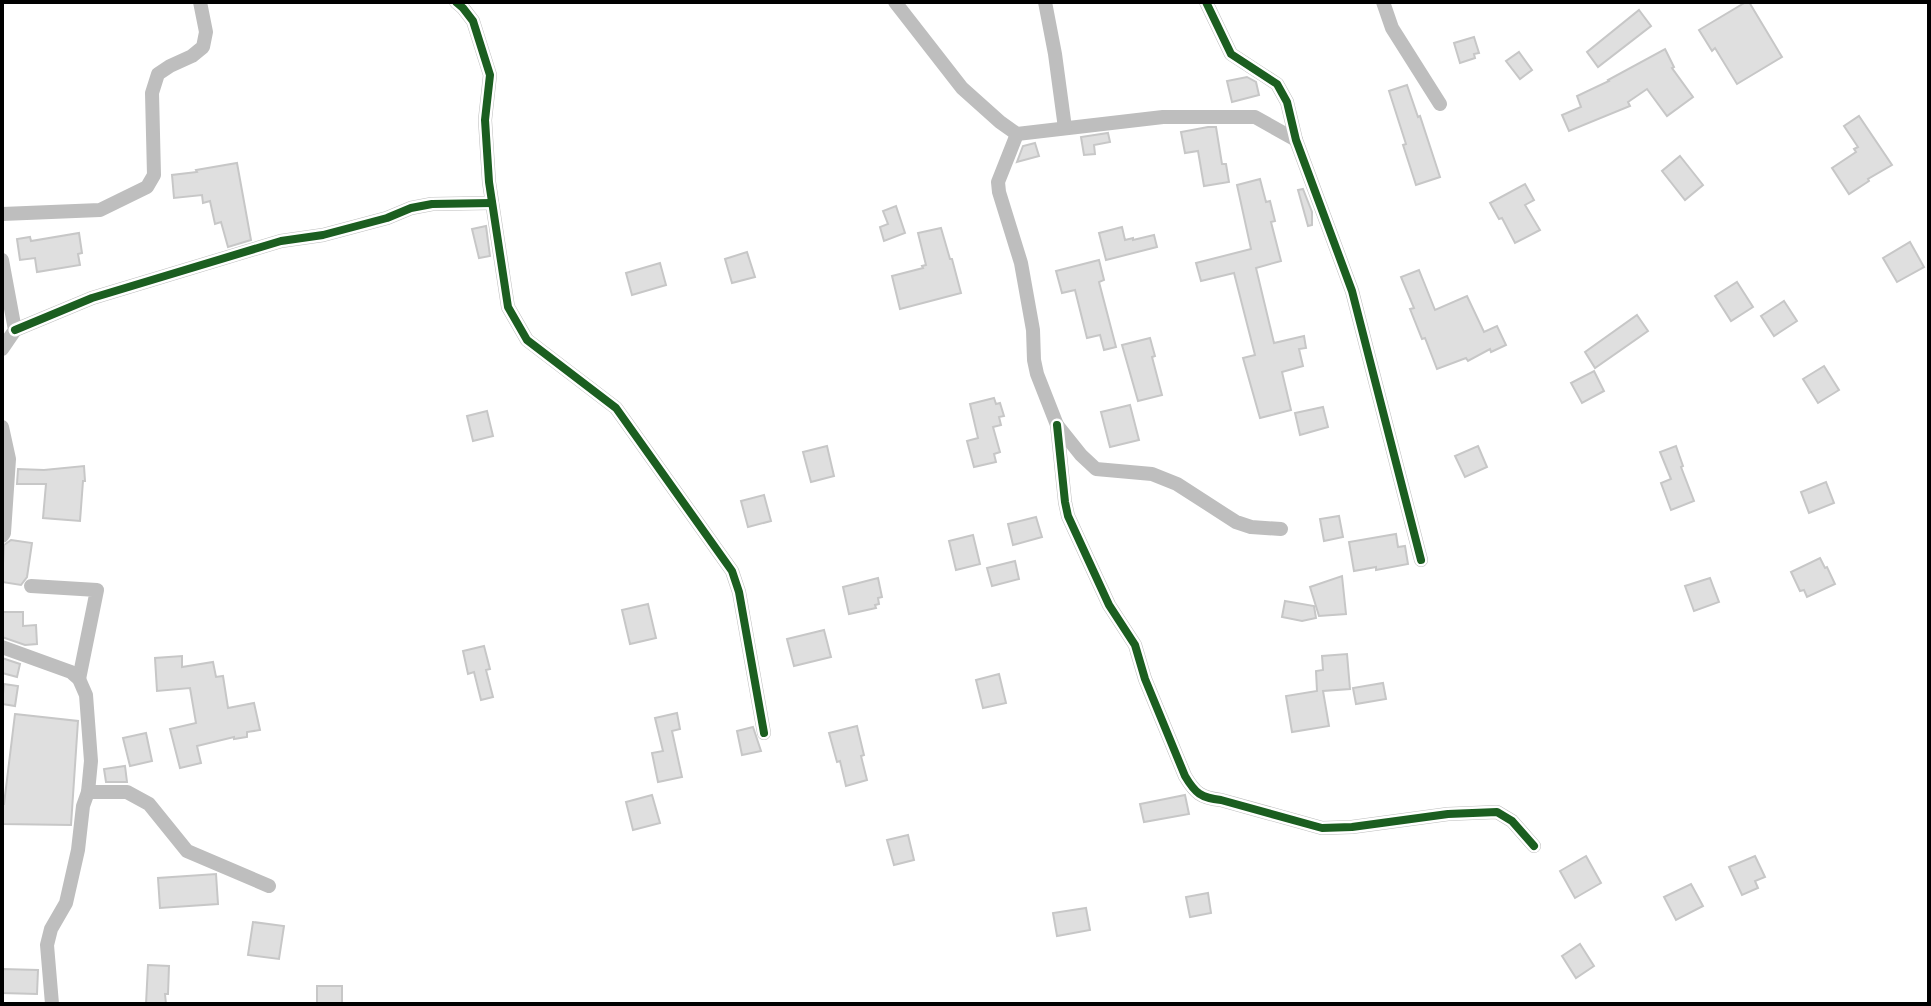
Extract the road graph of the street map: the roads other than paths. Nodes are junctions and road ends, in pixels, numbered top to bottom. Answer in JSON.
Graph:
{"nodes":[{"id":1,"x":200,"y":2,"type":"edge"},
{"id":2,"x":895,"y":2,"type":"edge"},
{"id":3,"x":1045,"y":2,"type":"edge"},
{"id":4,"x":1206,"y":2,"type":"edge"},
{"id":5,"x":1383,"y":2,"type":"edge"},
{"id":6,"x":460,"y":4,"type":"edge"},
{"id":7,"x":1440,"y":104,"type":"dead end"},
{"id":8,"x":1065,"y":128,"type":"junction"},
{"id":9,"x":1017,"y":134,"type":"junction"},
{"id":10,"x":1296,"y":140,"type":"junction"},
{"id":11,"x":492,"y":203,"type":"junction"},
{"id":12,"x":2,"y":214,"type":"edge"},
{"id":13,"x":2,"y":260,"type":"edge"},
{"id":14,"x":15,"y":330,"type":"junction"},
{"id":15,"x":2,"y":349,"type":"edge"},
{"id":16,"x":1057,"y":425,"type":"junction"},
{"id":17,"x":2,"y":427,"type":"edge"},
{"id":18,"x":1281,"y":529,"type":"dead end"},
{"id":19,"x":2,"y":536,"type":"edge"},
{"id":20,"x":1421,"y":560,"type":"dead end"},
{"id":21,"x":31,"y":586,"type":"dead end"},
{"id":22,"x":2,"y":647,"type":"edge"},
{"id":23,"x":79,"y":679,"type":"junction"},
{"id":24,"x":764,"y":733,"type":"dead end"},
{"id":25,"x":88,"y":792,"type":"junction"},
{"id":26,"x":1534,"y":846,"type":"dead end"},
{"id":27,"x":269,"y":886,"type":"dead end"},
{"id":28,"x":52,"y":1004,"type":"edge"}],
"edges":[{"from":1,"to":12,"type":"street"},
{"from":2,"to":9,"type":"street"},
{"from":3,"to":8,"type":"street"},
{"from":4,"to":10,"type":"street"},
{"from":5,"to":7,"type":"street"},
{"from":6,"to":11,"type":"street"},
{"from":8,"to":9,"type":"street"},
{"from":8,"to":10,"type":"street"},
{"from":9,"to":16,"type":"street"},
{"from":10,"to":20,"type":"street"},
{"from":11,"to":14,"type":"street"},
{"from":11,"to":24,"type":"street"},
{"from":13,"to":14,"type":"street"},
{"from":14,"to":15,"type":"street"},
{"from":16,"to":18,"type":"street"},
{"from":16,"to":26,"type":"street"},
{"from":17,"to":19,"type":"street"},
{"from":21,"to":23,"type":"street"},
{"from":22,"to":23,"type":"street"},
{"from":23,"to":25,"type":"street"},
{"from":25,"to":27,"type":"street"},
{"from":25,"to":28,"type":"street"}]}
